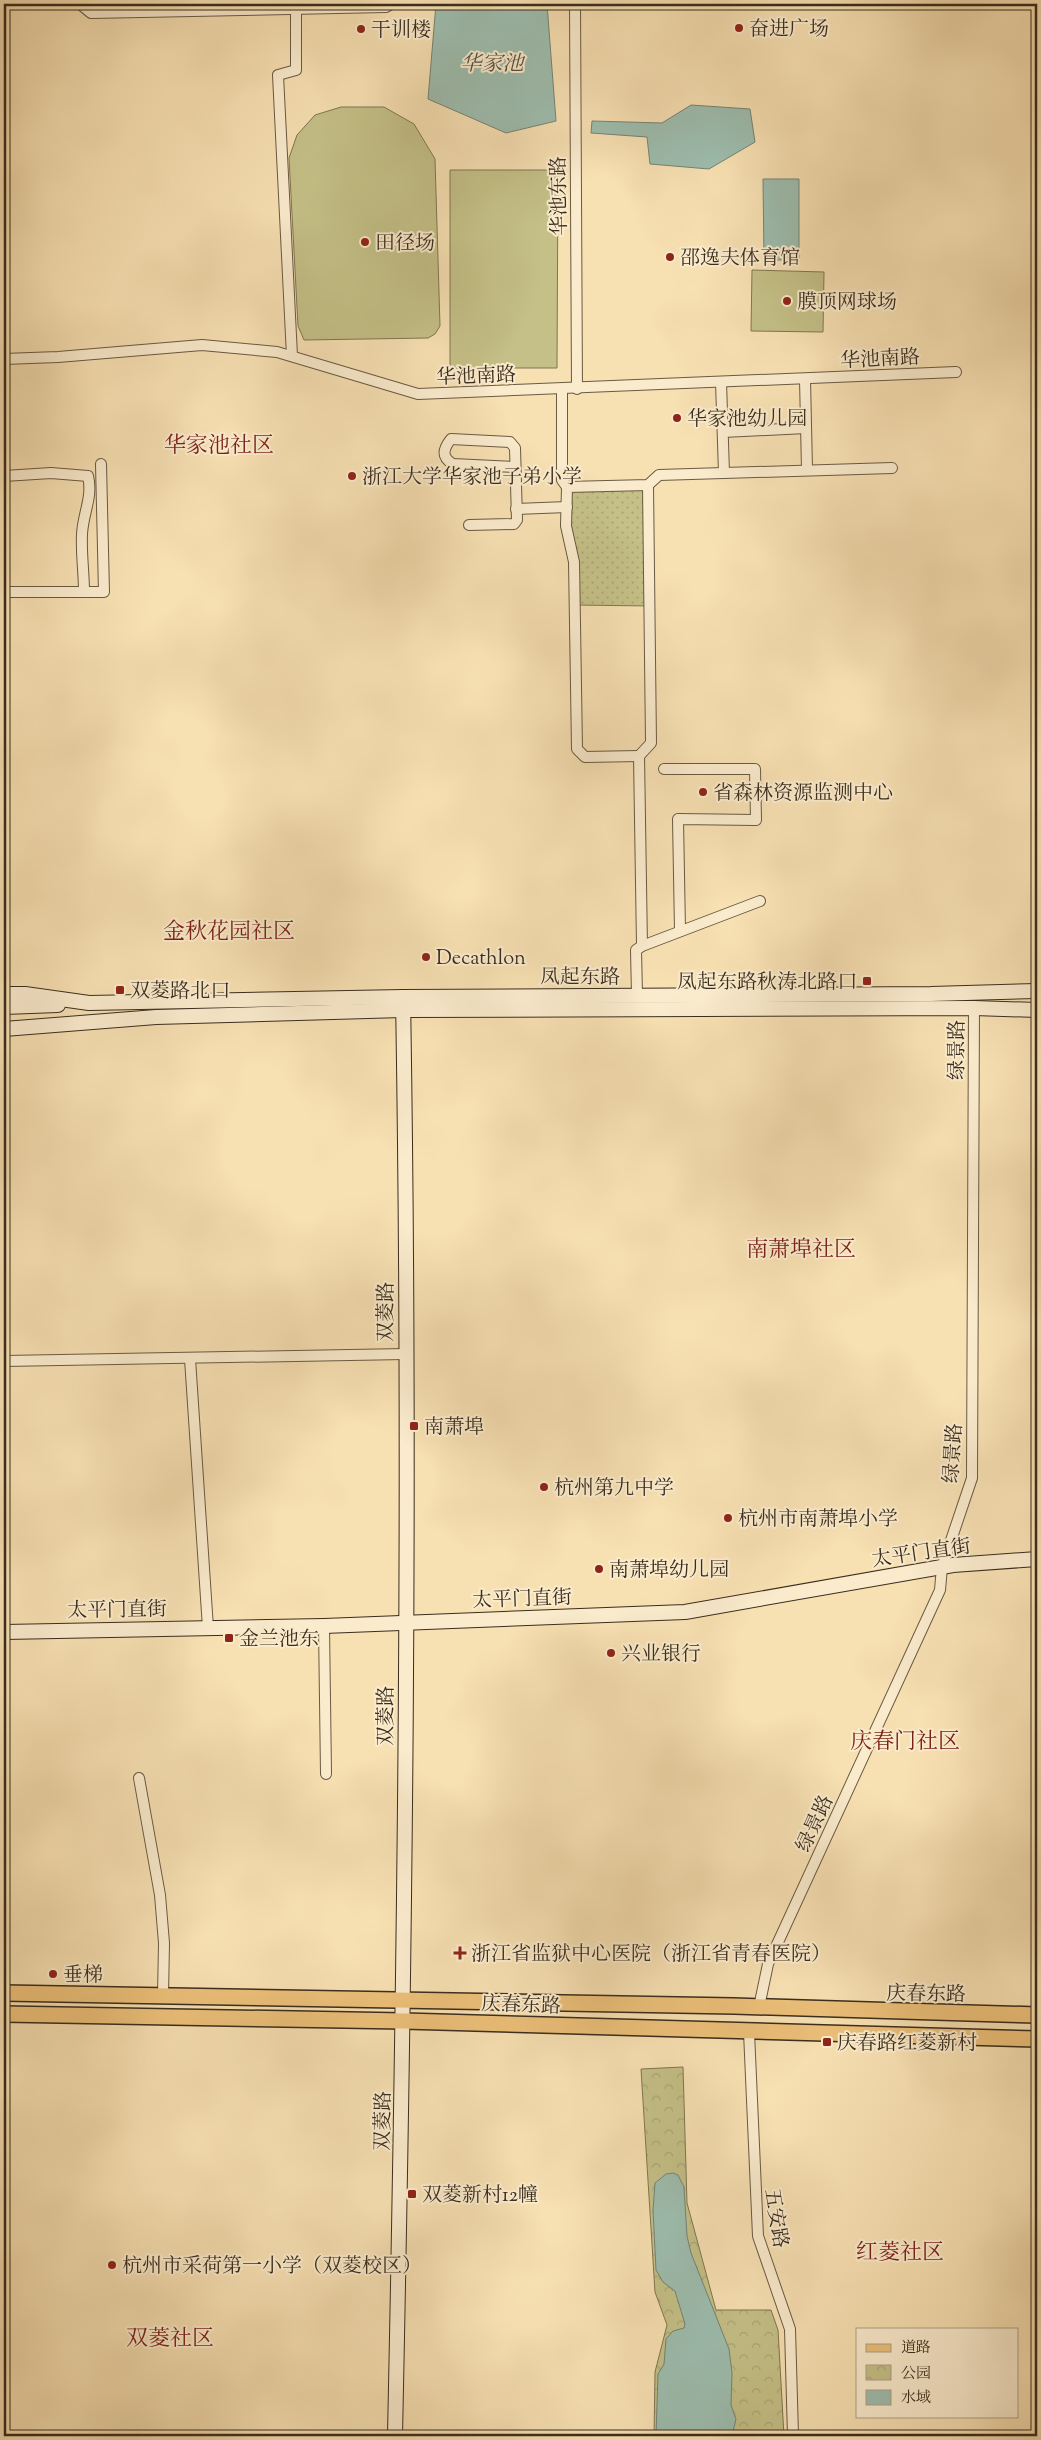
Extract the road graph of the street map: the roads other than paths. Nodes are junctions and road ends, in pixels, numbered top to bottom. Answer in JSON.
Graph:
{"nodes":[{"id":1,"x":80,"y":4,"type":"edge"},
{"id":2,"x":391,"y":4,"type":"edge"},
{"id":3,"x":574,"y":4,"type":"edge"},
{"id":4,"x":296,"y":9,"type":"junction"},
{"id":5,"x":292,"y":356,"type":"junction"},
{"id":6,"x":4,"y":359,"type":"edge"},
{"id":7,"x":956,"y":372,"type":"dead end"},
{"id":8,"x":804,"y":379,"type":"junction"},
{"id":9,"x":721,"y":382,"type":"junction"},
{"id":10,"x":562,"y":389,"type":"junction"},
{"id":11,"x":578,"y":389,"type":"junction"},
{"id":12,"x":806,"y":428,"type":"junction"},
{"id":13,"x":723,"y":432,"type":"junction"},
{"id":14,"x":101,"y":464,"type":"dead end"},
{"id":15,"x":515,"y":467,"type":"junction"},
{"id":16,"x":892,"y":468,"type":"dead end"},
{"id":17,"x":807,"y":470,"type":"junction"},
{"id":18,"x":724,"y":473,"type":"junction"},
{"id":19,"x":4,"y":476,"type":"edge"},
{"id":20,"x":648,"y":485,"type":"junction"},
{"id":21,"x":567,"y":487,"type":"junction"},
{"id":22,"x":567,"y":507,"type":"junction"},
{"id":23,"x":516,"y":509,"type":"junction"},
{"id":24,"x":468,"y":525,"type":"dead end"},
{"id":25,"x":4,"y":592,"type":"edge"},
{"id":26,"x":84,"y":592,"type":"junction"},
{"id":27,"x":639,"y":756,"type":"junction"},
{"id":28,"x":664,"y":769,"type":"dead end"},
{"id":29,"x":760,"y":901,"type":"dead end"},
{"id":30,"x":680,"y":931,"type":"junction"},
{"id":31,"x":642,"y":946,"type":"junction"},
{"id":32,"x":1037,"y":991,"type":"edge"},
{"id":33,"x":4,"y":994,"type":"edge"},
{"id":34,"x":637,"y":996,"type":"junction"},
{"id":35,"x":89,"y":1003,"type":"junction"},
{"id":36,"x":403,"y":1003,"type":"junction"},
{"id":37,"x":4,"y":1007,"type":"edge"},
{"id":38,"x":974,"y":1008,"type":"junction"},
{"id":39,"x":1037,"y":1010,"type":"edge"},
{"id":40,"x":25,"y":1014,"type":"junction"},
{"id":41,"x":156,"y":1017,"type":"junction"},
{"id":42,"x":4,"y":1021,"type":"edge"},
{"id":43,"x":4,"y":1029,"type":"edge"},
{"id":44,"x":405,"y":1354,"type":"junction"},
{"id":45,"x":190,"y":1359,"type":"junction"},
{"id":46,"x":4,"y":1361,"type":"edge"},
{"id":47,"x":1037,"y":1560,"type":"edge"},
{"id":48,"x":942,"y":1567,"type":"junction"},
{"id":49,"x":406,"y":1622,"type":"junction"},
{"id":50,"x":324,"y":1626,"type":"junction"},
{"id":51,"x":208,"y":1628,"type":"junction"},
{"id":52,"x":4,"y":1632,"type":"edge"},
{"id":53,"x":326,"y":1774,"type":"dead end"},
{"id":54,"x":139,"y":1778,"type":"dead end"},
{"id":55,"x":4,"y":1993,"type":"edge"},
{"id":56,"x":163,"y":1995,"type":"junction"},
{"id":57,"x":404,"y":2000,"type":"junction"},
{"id":58,"x":759,"y":2007,"type":"junction"},
{"id":59,"x":4,"y":2014,"type":"edge"},
{"id":60,"x":1037,"y":2015,"type":"edge"},
{"id":61,"x":404,"y":2021,"type":"junction"},
{"id":62,"x":749,"y":2032,"type":"junction"},
{"id":63,"x":1037,"y":2039,"type":"edge"},
{"id":64,"x":395,"y":2436,"type":"edge"},
{"id":65,"x":793,"y":2436,"type":"edge"}],
"edges":[{"from":1,"to":4,"type":"street"},
{"from":2,"to":4,"type":"street"},
{"from":3,"to":11,"type":"street","name":"华池东路"},
{"from":4,"to":5,"type":"street"},
{"from":5,"to":6,"type":"street","name":"华池南路"},
{"from":5,"to":10,"type":"street","name":"华池南路"},
{"from":7,"to":8,"type":"street","name":"华池南路"},
{"from":8,"to":9,"type":"street","name":"华池南路"},
{"from":8,"to":12,"type":"street"},
{"from":9,"to":11,"type":"street","name":"华池南路"},
{"from":9,"to":13,"type":"street"},
{"from":10,"to":11,"type":"street","name":"华池南路"},
{"from":10,"to":21,"type":"street"},
{"from":12,"to":13,"type":"street"},
{"from":12,"to":17,"type":"street"},
{"from":13,"to":18,"type":"street"},
{"from":14,"to":26,"type":"street"},
{"from":15,"to":15,"type":"street"},
{"from":15,"to":23,"type":"street"},
{"from":16,"to":17,"type":"street"},
{"from":17,"to":18,"type":"street"},
{"from":18,"to":20,"type":"street"},
{"from":19,"to":26,"type":"street"},
{"from":20,"to":21,"type":"street"},
{"from":20,"to":27,"type":"street"},
{"from":21,"to":22,"type":"street"},
{"from":22,"to":23,"type":"street"},
{"from":22,"to":27,"type":"street"},
{"from":23,"to":24,"type":"street"},
{"from":25,"to":26,"type":"street"},
{"from":27,"to":31,"type":"street"},
{"from":28,"to":30,"type":"street"},
{"from":29,"to":30,"type":"street"},
{"from":30,"to":31,"type":"street"},
{"from":31,"to":34,"type":"street"},
{"from":32,"to":34,"type":"street","name":"凤起东路"},
{"from":33,"to":35,"type":"street","name":"凤起东路"},
{"from":34,"to":36,"type":"street","name":"凤起东路"},
{"from":35,"to":36,"type":"street","name":"凤起东路"},
{"from":35,"to":40,"type":"street"},
{"from":36,"to":38,"type":"street","name":"凤起东路"},
{"from":36,"to":41,"type":"street","name":"凤起东路"},
{"from":36,"to":44,"type":"street","name":"双菱路"},
{"from":37,"to":40,"type":"street"},
{"from":38,"to":39,"type":"street","name":"凤起东路"},
{"from":38,"to":48,"type":"street","name":"绿景路"},
{"from":40,"to":41,"type":"street"},
{"from":40,"to":42,"type":"street"},
{"from":41,"to":43,"type":"street","name":"凤起东路"},
{"from":44,"to":45,"type":"street"},
{"from":44,"to":49,"type":"street","name":"双菱路"},
{"from":45,"to":46,"type":"street"},
{"from":45,"to":51,"type":"street"},
{"from":47,"to":48,"type":"street","name":"太平门直街"},
{"from":48,"to":49,"type":"street","name":"太平门直街"},
{"from":48,"to":58,"type":"street","name":"绿景路"},
{"from":49,"to":50,"type":"street","name":"太平门直街"},
{"from":49,"to":57,"type":"street","name":"双菱路"},
{"from":50,"to":51,"type":"street","name":"太平门直街"},
{"from":50,"to":53,"type":"street"},
{"from":51,"to":52,"type":"street","name":"太平门直街"},
{"from":54,"to":56,"type":"street"},
{"from":55,"to":56,"type":"main road","name":"庆春东路"},
{"from":56,"to":57,"type":"main road","name":"庆春东路"},
{"from":57,"to":58,"type":"main road","name":"庆春东路"},
{"from":57,"to":61,"type":"street","name":"双菱路"},
{"from":58,"to":60,"type":"main road","name":"庆春东路"},
{"from":59,"to":61,"type":"main road","name":"庆春东路"},
{"from":61,"to":62,"type":"main road","name":"庆春东路"},
{"from":61,"to":64,"type":"street","name":"双菱路"},
{"from":62,"to":63,"type":"main road","name":"庆春东路"},
{"from":62,"to":65,"type":"street","name":"五安路"}]}
